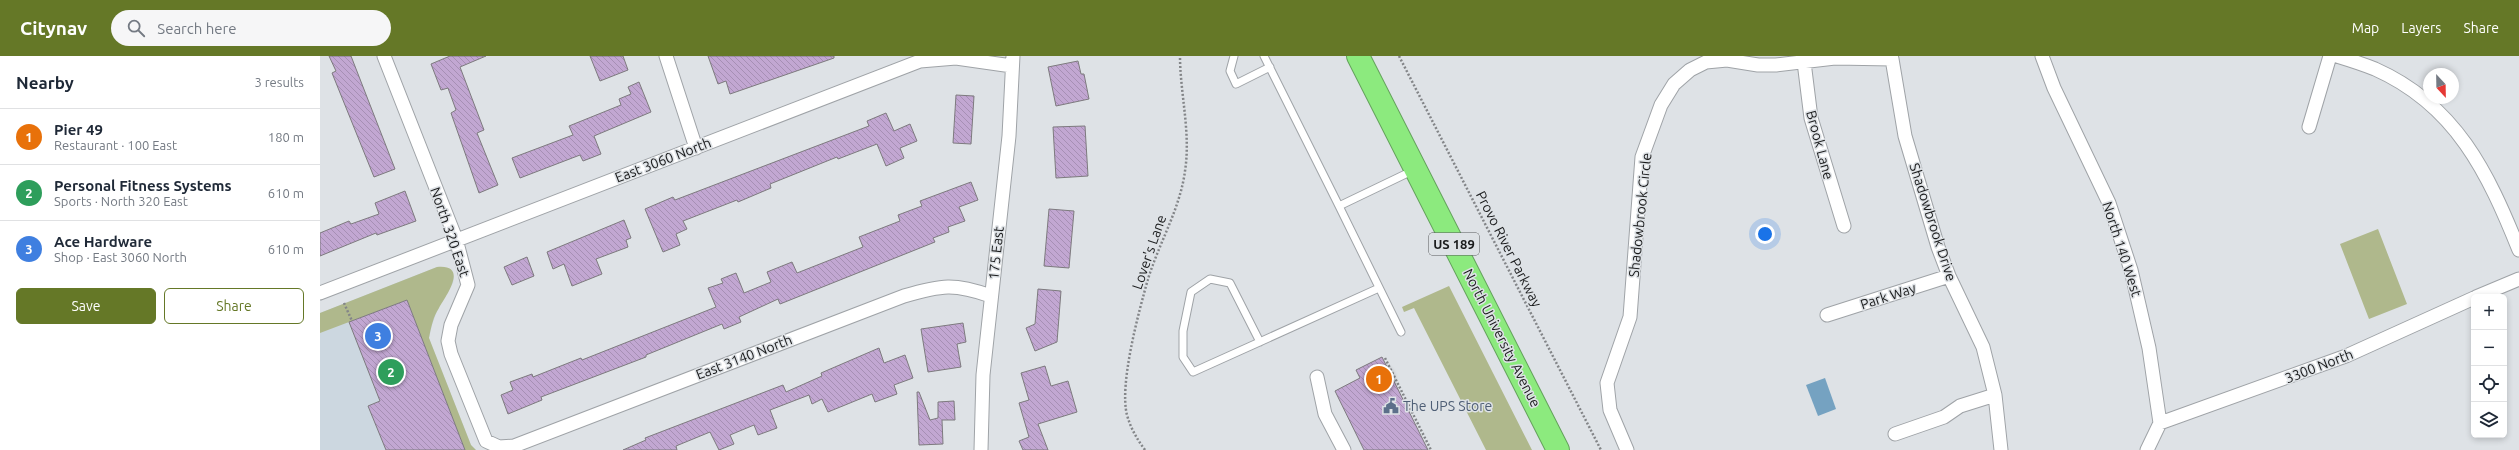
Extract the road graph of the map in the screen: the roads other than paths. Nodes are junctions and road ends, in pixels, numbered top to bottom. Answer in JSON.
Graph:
{"nodes":[{"id":1,"x":384,"y":56,"type":"edge"},
{"id":2,"x":666,"y":56,"type":"edge"},
{"id":3,"x":1234,"y":56,"type":"edge"},
{"id":4,"x":1264,"y":56,"type":"edge"},
{"id":5,"x":1358,"y":56,"type":"edge"},
{"id":6,"x":2042,"y":56,"type":"edge"},
{"id":7,"x":2330,"y":56,"type":"edge"},
{"id":8,"x":2337,"y":56,"type":"edge"},
{"id":9,"x":1892,"y":59,"type":"joint"},
{"id":10,"x":1013,"y":61,"type":"edge"},
{"id":11,"x":1804,"y":62,"type":"junction"},
{"id":12,"x":1270,"y":67,"type":"junction"},
{"id":13,"x":2309,"y":127,"type":"dead end"},
{"id":14,"x":696,"y":148,"type":"junction"},
{"id":15,"x":1416,"y":169,"type":"junction"},
{"id":16,"x":1339,"y":206,"type":"junction"},
{"id":17,"x":1844,"y":226,"type":"dead end"},
{"id":18,"x":456,"y":239,"type":"junction"},
{"id":19,"x":2519,"y":250,"type":"edge"},
{"id":20,"x":1949,"y":276,"type":"junction"},
{"id":21,"x":2519,"y":279,"type":"edge"},
{"id":22,"x":1380,"y":288,"type":"junction"},
{"id":23,"x":320,"y":293,"type":"edge"},
{"id":24,"x":2482,"y":294,"type":"edge"},
{"id":25,"x":991,"y":296,"type":"junction"},
{"id":26,"x":2471,"y":299,"type":"edge"},
{"id":27,"x":1827,"y":315,"type":"dead end"},
{"id":28,"x":1401,"y":332,"type":"dead end"},
{"id":29,"x":1260,"y":342,"type":"junction"},
{"id":30,"x":1317,"y":377,"type":"dead end"},
{"id":31,"x":1995,"y":395,"type":"junction"},
{"id":32,"x":2160,"y":423,"type":"junction"},
{"id":33,"x":1895,"y":434,"type":"dead end"},
{"id":34,"x":499,"y":447,"type":"joint"},
{"id":35,"x":981,"y":450,"type":"edge"},
{"id":36,"x":1344,"y":450,"type":"edge"},
{"id":37,"x":1558,"y":450,"type":"edge"},
{"id":38,"x":1627,"y":450,"type":"edge"},
{"id":39,"x":2001,"y":450,"type":"edge"},
{"id":40,"x":2147,"y":450,"type":"edge"}],
"edges":[{"from":1,"to":18,"type":"street","name":"North 320 East"},
{"from":2,"to":14,"type":"street"},
{"from":3,"to":12,"type":"lane"},
{"from":4,"to":12,"type":"lane"},
{"from":5,"to":15,"type":"highway","name":"North University Avenue","number":"US 189"},
{"from":6,"to":32,"type":"street","name":"North 140 West"},
{"from":7,"to":13,"type":"street"},
{"from":8,"to":19,"type":"street"},
{"from":9,"to":11,"type":"street","name":"Shadowbrook Circle"},
{"from":9,"to":20,"type":"street","name":"Shadowbrook Drive"},
{"from":10,"to":14,"type":"street","name":"East 3060 North"},
{"from":10,"to":25,"type":"street","name":"175 East"},
{"from":11,"to":17,"type":"street","name":"Brook Lane"},
{"from":11,"to":38,"type":"street","name":"Shadowbrook Circle"},
{"from":12,"to":16,"type":"lane"},
{"from":14,"to":18,"type":"street","name":"East 3060 North"},
{"from":15,"to":16,"type":"lane"},
{"from":15,"to":37,"type":"highway","name":"North University Avenue","number":"US 189"},
{"from":16,"to":22,"type":"lane"},
{"from":18,"to":23,"type":"street","name":"East 3060 North"},
{"from":18,"to":34,"type":"street","name":"North 320 East"},
{"from":20,"to":27,"type":"street","name":"Park Way"},
{"from":20,"to":31,"type":"street","name":"Shadowbrook Drive"},
{"from":21,"to":24,"type":"street","name":"3300 North"},
{"from":22,"to":28,"type":"lane"},
{"from":22,"to":29,"type":"lane"},
{"from":25,"to":34,"type":"street","name":"East 3140 North"},
{"from":25,"to":35,"type":"street","name":"175 East"},
{"from":26,"to":32,"type":"street","name":"3300 North"},
{"from":29,"to":29,"type":"lane"},
{"from":30,"to":36,"type":"street"},
{"from":31,"to":33,"type":"street"},
{"from":31,"to":39,"type":"street","name":"Shadowbrook Drive"},
{"from":32,"to":40,"type":"street"}]}
